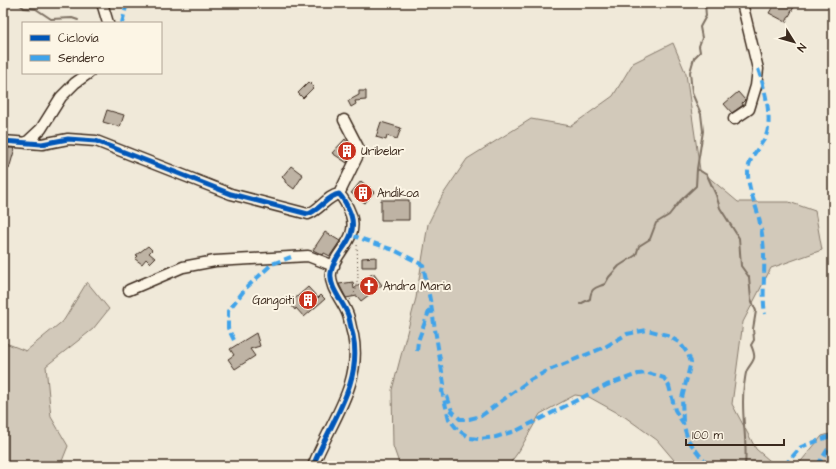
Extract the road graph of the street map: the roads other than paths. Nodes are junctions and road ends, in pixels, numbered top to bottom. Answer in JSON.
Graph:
{"nodes":[{"id":1,"x":102,"y":3,"type":"edge"},
{"id":2,"x":742,"y":3,"type":"edge"},
{"id":3,"x":108,"y":22,"type":"edge"},
{"id":4,"x":88,"y":74,"type":"edge"},
{"id":5,"x":734,"y":119,"type":"dead end"},
{"id":6,"x":344,"y":120,"type":"dead end"},
{"id":7,"x":3,"y":141,"type":"edge"},
{"id":8,"x":26,"y":143,"type":"junction"},
{"id":9,"x":339,"y":194,"type":"junction"},
{"id":10,"x":334,"y":266,"type":"junction"},
{"id":11,"x":130,"y":290,"type":"dead end"},
{"id":12,"x":313,"y":466,"type":"edge"}],
"edges":[{"from":1,"to":3,"type":"street"},
{"from":2,"to":5,"type":"street"},
{"from":4,"to":8,"type":"street"},
{"from":6,"to":9,"type":"street"},
{"from":7,"to":8,"type":"street"},
{"from":8,"to":9,"type":"street"},
{"from":9,"to":10,"type":"street"},
{"from":10,"to":11,"type":"street"},
{"from":10,"to":12,"type":"street"}]}
